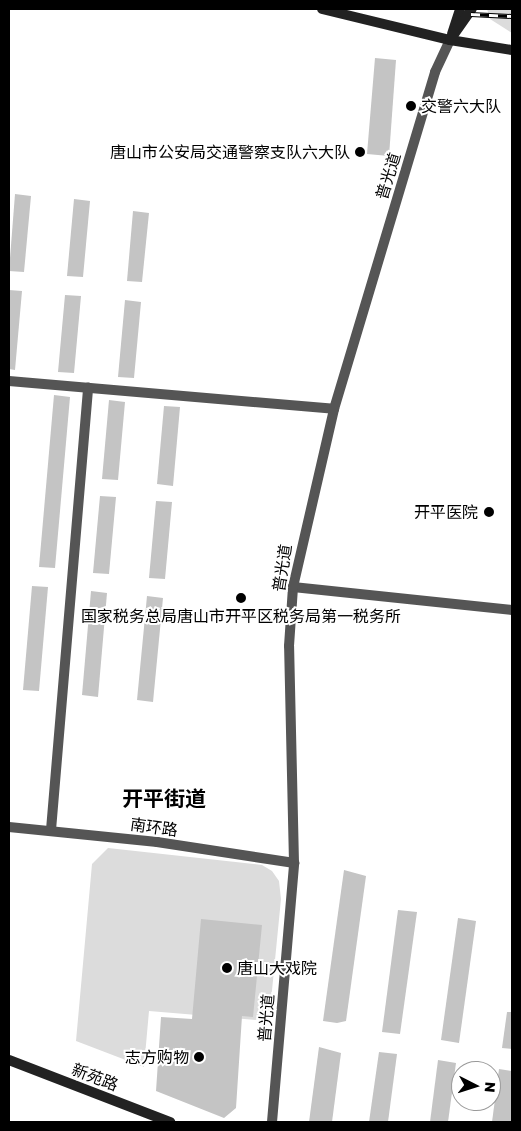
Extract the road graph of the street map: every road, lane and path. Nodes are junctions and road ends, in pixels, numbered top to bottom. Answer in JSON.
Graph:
{"nodes":[{"id":1,"x":322,"y":9,"type":"edge"},
{"id":2,"x":460,"y":9,"type":"edge"},
{"id":3,"x":472,"y":9,"type":"edge"},
{"id":4,"x":450,"y":40,"type":"junction"},
{"id":5,"x":512,"y":50,"type":"edge"},
{"id":6,"x":9,"y":381,"type":"edge"},
{"id":7,"x":88,"y":388,"type":"junction"},
{"id":8,"x":334,"y":409,"type":"junction"},
{"id":9,"x":293,"y":587,"type":"junction"},
{"id":10,"x":512,"y":610,"type":"edge"},
{"id":11,"x":9,"y":827,"type":"edge"},
{"id":12,"x":51,"y":830,"type":"junction"},
{"id":13,"x":294,"y":863,"type":"junction"},
{"id":14,"x":9,"y":1060,"type":"edge"},
{"id":15,"x":170,"y":1122,"type":"edge"},
{"id":16,"x":272,"y":1122,"type":"edge"}],
"edges":[{"from":1,"to":4,"type":"main road"},
{"from":2,"to":4,"type":"main road","name":"普光道"},
{"from":3,"to":4,"type":"main road","name":"普光道"},
{"from":4,"to":5,"type":"main road"},
{"from":4,"to":8,"type":"street","name":"普光道"},
{"from":6,"to":7,"type":"street"},
{"from":7,"to":8,"type":"street"},
{"from":7,"to":12,"type":"street"},
{"from":8,"to":9,"type":"street","name":"普光道"},
{"from":9,"to":10,"type":"street"},
{"from":9,"to":13,"type":"street","name":"普光道"},
{"from":11,"to":12,"type":"street","name":"南环路"},
{"from":12,"to":13,"type":"street","name":"南环路"},
{"from":13,"to":16,"type":"street","name":"普光道"},
{"from":14,"to":15,"type":"main road","name":"新苑路"}]}
